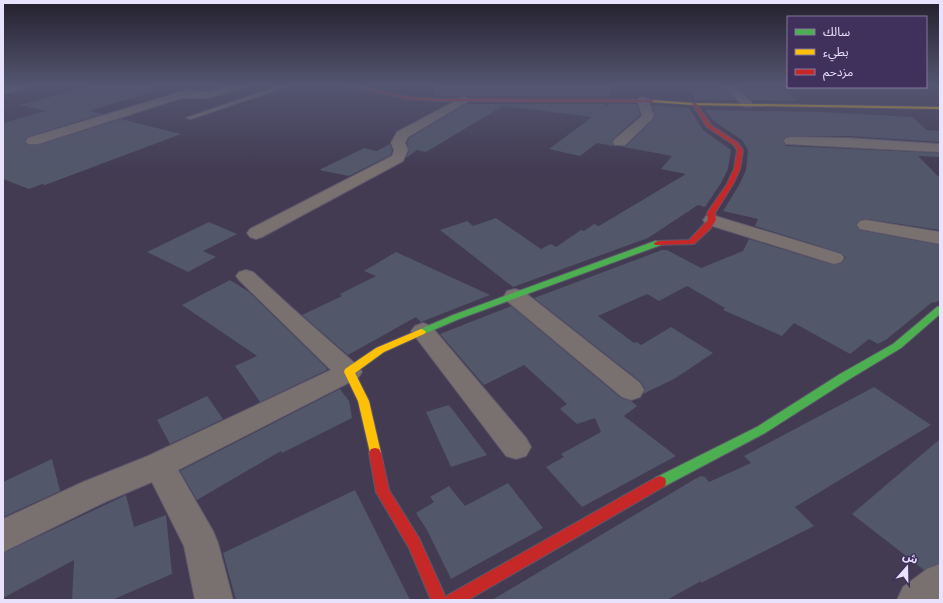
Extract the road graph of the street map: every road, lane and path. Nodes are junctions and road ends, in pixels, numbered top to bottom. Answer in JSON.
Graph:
{"nodes":[{"id":1,"x":119,"y":114,"type":"edge"},
{"id":2,"x":201,"y":114,"type":"edge"},
{"id":3,"x":438,"y":114,"type":"edge"},
{"id":4,"x":648,"y":114,"type":"edge"},
{"id":5,"x":701,"y":114,"type":"edge"},
{"id":6,"x":189,"y":118,"type":"dead end"},
{"id":7,"x":33,"y":141,"type":"dead end"},
{"id":8,"x":791,"y":141,"type":"dead end"},
{"id":9,"x":620,"y":142,"type":"dead end"},
{"id":10,"x":940,"y":148,"type":"edge"},
{"id":11,"x":712,"y":220,"type":"junction"},
{"id":12,"x":866,"y":225,"type":"dead end"},
{"id":13,"x":256,"y":233,"type":"dead end"},
{"id":14,"x":940,"y":238,"type":"edge"},
{"id":15,"x":834,"y":258,"type":"dead end"},
{"id":16,"x":246,"y":276,"type":"dead end"},
{"id":17,"x":515,"y":296,"type":"junction"},
{"id":18,"x":940,"y":309,"type":"edge"},
{"id":19,"x":423,"y":331,"type":"junction"},
{"id":20,"x":349,"y":372,"type":"junction"},
{"id":21,"x":631,"y":390,"type":"dead end"},
{"id":22,"x":516,"y":447,"type":"dead end"},
{"id":23,"x":159,"y":465,"type":"junction"},
{"id":24,"x":3,"y":536,"type":"edge"},
{"id":25,"x":940,"y":582,"type":"edge"},
{"id":26,"x":209,"y":598,"type":"edge"},
{"id":27,"x":439,"y":600,"type":"edge"},
{"id":28,"x":453,"y":600,"type":"edge"},
{"id":29,"x":916,"y":600,"type":"edge"}],
"edges":[{"from":1,"to":7,"type":"street"},
{"from":2,"to":6,"type":"lane"},
{"from":3,"to":13,"type":"street"},
{"from":4,"to":9,"type":"street"},
{"from":5,"to":11,"type":"street"},
{"from":8,"to":10,"type":"street"},
{"from":11,"to":15,"type":"street"},
{"from":11,"to":17,"type":"street"},
{"from":12,"to":14,"type":"street"},
{"from":16,"to":20,"type":"street"},
{"from":17,"to":19,"type":"street"},
{"from":17,"to":21,"type":"street"},
{"from":18,"to":28,"type":"street"},
{"from":19,"to":20,"type":"street"},
{"from":19,"to":22,"type":"street"},
{"from":20,"to":23,"type":"street"},
{"from":20,"to":27,"type":"street"},
{"from":23,"to":24,"type":"street"},
{"from":23,"to":26,"type":"street"},
{"from":25,"to":29,"type":"street"}]}
